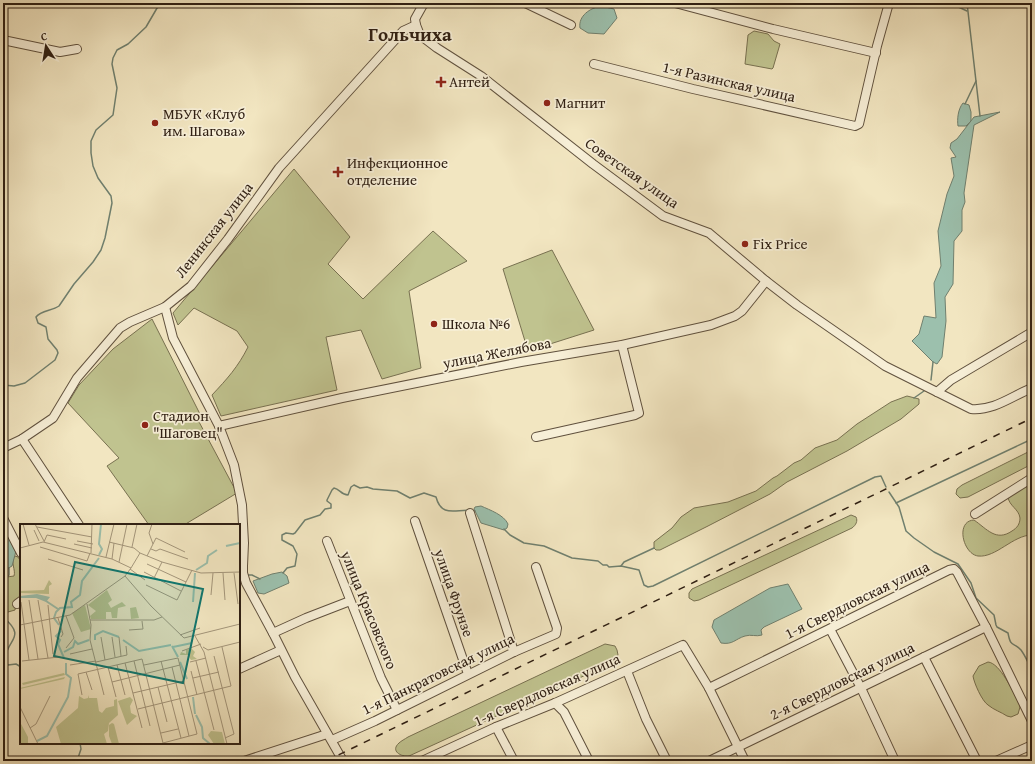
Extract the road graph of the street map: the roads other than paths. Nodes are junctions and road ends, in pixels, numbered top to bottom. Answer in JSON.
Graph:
{"nodes":[{"id":1,"x":424,"y":3,"type":"edge"},
{"id":2,"x":525,"y":3,"type":"edge"},
{"id":3,"x":675,"y":3,"type":"edge"},
{"id":4,"x":889,"y":3,"type":"edge"},
{"id":5,"x":416,"y":25,"type":"junction"},
{"id":6,"x":571,"y":25,"type":"dead end"},
{"id":7,"x":3,"y":40,"type":"edge"},
{"id":8,"x":77,"y":49,"type":"dead end"},
{"id":9,"x":876,"y":53,"type":"junction"},
{"id":10,"x":594,"y":64,"type":"dead end"},
{"id":11,"x":766,"y":281,"type":"junction"},
{"id":12,"x":165,"y":307,"type":"junction"},
{"id":13,"x":1032,"y":332,"type":"edge"},
{"id":14,"x":622,"y":345,"type":"junction"},
{"id":15,"x":1032,"y":388,"type":"edge"},
{"id":16,"x":937,"y":392,"type":"junction"},
{"id":17,"x":219,"y":426,"type":"junction"},
{"id":18,"x":536,"y":437,"type":"dead end"},
{"id":19,"x":22,"y":439,"type":"junction"},
{"id":20,"x":3,"y":448,"type":"edge"},
{"id":21,"x":1032,"y":478,"type":"edge"},
{"id":22,"x":470,"y":513,"type":"dead end"},
{"id":23,"x":975,"y":514,"type":"dead end"},
{"id":24,"x":3,"y":518,"type":"edge"},
{"id":25,"x":415,"y":521,"type":"dead end"},
{"id":26,"x":78,"y":524,"type":"edge"},
{"id":27,"x":326,"y":541,"type":"dead end"},
{"id":28,"x":20,"y":551,"type":"edge"},
{"id":29,"x":536,"y":567,"type":"dead end"},
{"id":30,"x":350,"y":601,"type":"junction"},
{"id":31,"x":986,"y":626,"type":"junction"},
{"id":32,"x":830,"y":629,"type":"junction"},
{"id":33,"x":273,"y":633,"type":"junction"},
{"id":34,"x":281,"y":650,"type":"junction"},
{"id":35,"x":514,"y":652,"type":"junction"},
{"id":36,"x":924,"y":657,"type":"junction"},
{"id":37,"x":240,"y":669,"type":"edge"},
{"id":38,"x":627,"y":671,"type":"junction"},
{"id":39,"x":468,"y":674,"type":"junction"},
{"id":40,"x":709,"y":688,"type":"junction"},
{"id":41,"x":861,"y":688,"type":"junction"},
{"id":42,"x":555,"y":703,"type":"junction"},
{"id":43,"x":397,"y":710,"type":"junction"},
{"id":44,"x":1032,"y":721,"type":"edge"},
{"id":45,"x":496,"y":728,"type":"junction"},
{"id":46,"x":330,"y":737,"type":"junction"},
{"id":47,"x":1032,"y":745,"type":"edge"},
{"id":48,"x":738,"y":746,"type":"junction"},
{"id":49,"x":342,"y":758,"type":"edge"},
{"id":50,"x":433,"y":759,"type":"edge"},
{"id":51,"x":244,"y":761,"type":"edge"},
{"id":52,"x":422,"y":761,"type":"edge"},
{"id":53,"x":514,"y":761,"type":"edge"},
{"id":54,"x":589,"y":761,"type":"edge"},
{"id":55,"x":667,"y":761,"type":"edge"},
{"id":56,"x":709,"y":761,"type":"edge"},
{"id":57,"x":745,"y":761,"type":"edge"},
{"id":58,"x":895,"y":761,"type":"edge"},
{"id":59,"x":977,"y":761,"type":"edge"},
{"id":60,"x":996,"y":761,"type":"edge"}],
"edges":[{"from":1,"to":5,"type":"street"},
{"from":2,"to":6,"type":"street"},
{"from":3,"to":9,"type":"street"},
{"from":4,"to":9,"type":"street"},
{"from":5,"to":11,"type":"street","name":"Советская улица"},
{"from":5,"to":12,"type":"street","name":"Ленинская улица"},
{"from":7,"to":8,"type":"street"},
{"from":9,"to":10,"type":"street","name":"1-я Разинская улица"},
{"from":11,"to":14,"type":"street","name":"улица Желябова"},
{"from":11,"to":16,"type":"street","name":"Советская улица"},
{"from":12,"to":17,"type":"street"},
{"from":12,"to":19,"type":"street","name":"Ленинская улица"},
{"from":13,"to":16,"type":"street"},
{"from":14,"to":17,"type":"street","name":"улица Желябова"},
{"from":14,"to":18,"type":"street"},
{"from":15,"to":16,"type":"street","name":"Советская улица"},
{"from":17,"to":33,"type":"street"},
{"from":19,"to":20,"type":"street","name":"Ленинская улица"},
{"from":19,"to":26,"type":"street"},
{"from":21,"to":23,"type":"street"},
{"from":22,"to":35,"type":"street"},
{"from":24,"to":28,"type":"street"},
{"from":25,"to":39,"type":"street","name":"улица Фрунзе"},
{"from":27,"to":30,"type":"street","name":"улица Красовского"},
{"from":29,"to":35,"type":"street","name":"1-я Панкратовская улица"},
{"from":30,"to":33,"type":"street"},
{"from":30,"to":43,"type":"street","name":"улица Красовского"},
{"from":31,"to":32,"type":"street","name":"1-я Свердловская улица"},
{"from":31,"to":36,"type":"street","name":"2-я Свердловская улица"},
{"from":31,"to":44,"type":"street"},
{"from":32,"to":40,"type":"street","name":"1-я Свердловская улица"},
{"from":32,"to":41,"type":"street"},
{"from":33,"to":34,"type":"street"},
{"from":34,"to":37,"type":"street"},
{"from":34,"to":46,"type":"street"},
{"from":35,"to":39,"type":"street","name":"1-я Панкратовская улица"},
{"from":36,"to":41,"type":"street","name":"2-я Свердловская улица"},
{"from":36,"to":59,"type":"street"},
{"from":38,"to":40,"type":"street","name":"1-я Свердловская улица"},
{"from":38,"to":42,"type":"street","name":"1-я Свердловская улица"},
{"from":38,"to":55,"type":"street"},
{"from":39,"to":43,"type":"street","name":"1-я Панкратовская улица"},
{"from":40,"to":48,"type":"street"},
{"from":41,"to":48,"type":"street","name":"2-я Свердловская улица"},
{"from":41,"to":58,"type":"street"},
{"from":42,"to":45,"type":"street","name":"1-я Свердловская улица"},
{"from":42,"to":54,"type":"street"},
{"from":43,"to":46,"type":"street","name":"1-я Панкратовская улица"},
{"from":45,"to":50,"type":"street","name":"1-я Свердловская улица"},
{"from":45,"to":53,"type":"street"},
{"from":46,"to":49,"type":"street"},
{"from":46,"to":51,"type":"street","name":"1-я Панкратовская улица"},
{"from":47,"to":60,"type":"street"},
{"from":48,"to":56,"type":"street","name":"2-я Свердловская улица"},
{"from":48,"to":57,"type":"street"},
{"from":50,"to":52,"type":"street","name":"1-я Свердловская улица"}]}
